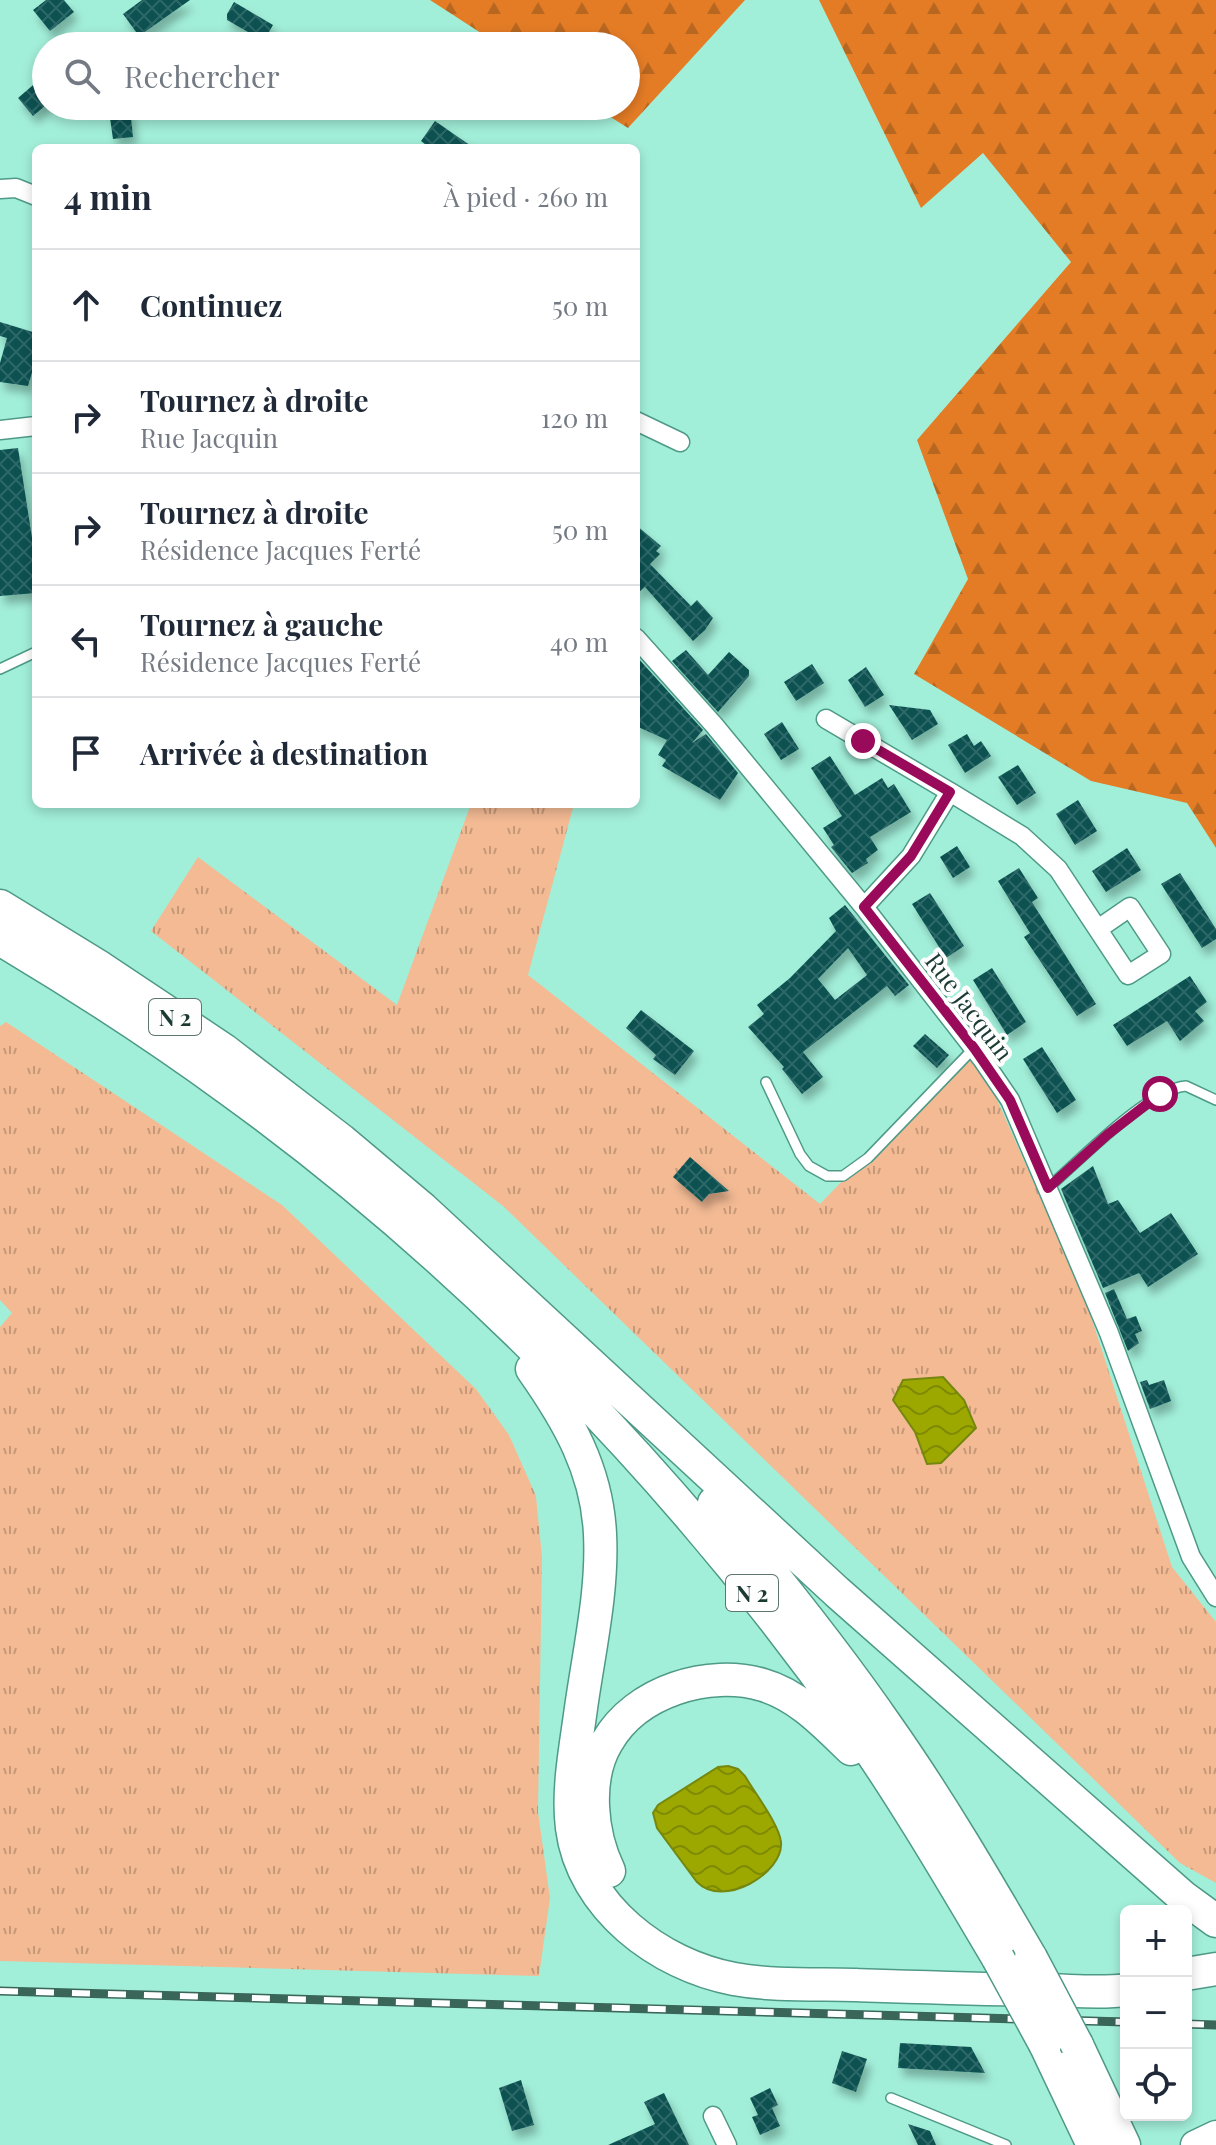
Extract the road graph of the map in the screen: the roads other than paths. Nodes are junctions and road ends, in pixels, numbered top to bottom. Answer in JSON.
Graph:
{"nodes":[{"id":1,"x":0,"y":189,"type":"edge"},
{"id":2,"x":32,"y":194,"type":"edge"},
{"id":3,"x":640,"y":423,"type":"edge"},
{"id":4,"x":32,"y":426,"type":"edge"},
{"id":5,"x":0,"y":430,"type":"edge"},
{"id":6,"x":680,"y":442,"type":"dead end"},
{"id":7,"x":640,"y":642,"type":"edge"},
{"id":8,"x":32,"y":654,"type":"edge"},
{"id":9,"x":0,"y":669,"type":"edge"},
{"id":10,"x":826,"y":719,"type":"dead end"},
{"id":11,"x":950,"y":792,"type":"junction"},
{"id":12,"x":0,"y":906,"type":"edge"},
{"id":13,"x":864,"y":907,"type":"junction"},
{"id":14,"x":1098,"y":929,"type":"dead end"},
{"id":15,"x":0,"y":939,"type":"edge"},
{"id":16,"x":974,"y":1048,"type":"junction"},
{"id":17,"x":766,"y":1082,"type":"dead end"},
{"id":18,"x":1216,"y":1100,"type":"edge"},
{"id":19,"x":1048,"y":1188,"type":"junction"},
{"id":20,"x":451,"y":1271,"type":"junction"},
{"id":21,"x":586,"y":1361,"type":"junction"},
{"id":22,"x":1216,"y":1597,"type":"edge"},
{"id":23,"x":916,"y":1819,"type":"junction"},
{"id":24,"x":1216,"y":1921,"type":"edge"},
{"id":25,"x":1216,"y":1969,"type":"edge"},
{"id":26,"x":1192,"y":1973,"type":"edge"},
{"id":27,"x":1216,"y":1977,"type":"edge"},
{"id":28,"x":1120,"y":1979,"type":"edge"},
{"id":29,"x":1192,"y":1981,"type":"edge"},
{"id":30,"x":1120,"y":1990,"type":"edge"},
{"id":31,"x":891,"y":2098,"type":"dead end"},
{"id":32,"x":713,"y":2116,"type":"dead end"},
{"id":33,"x":1216,"y":2135,"type":"edge"},
{"id":34,"x":1106,"y":2139,"type":"edge"},
{"id":35,"x":727,"y":2145,"type":"edge"},
{"id":36,"x":1006,"y":2145,"type":"edge"},
{"id":37,"x":1195,"y":2145,"type":"edge"}],
"edges":[{"from":1,"to":2,"type":"street"},
{"from":3,"to":6,"type":"street"},
{"from":4,"to":5,"type":"street"},
{"from":7,"to":13,"type":"street","name":"Rue Jacquin"},
{"from":8,"to":9,"type":"lane"},
{"from":10,"to":11,"type":"street"},
{"from":11,"to":13,"type":"street"},
{"from":11,"to":14,"type":"street"},
{"from":12,"to":21,"type":"highway","number":"N 2"},
{"from":13,"to":16,"type":"street","name":"Rue Jacquin"},
{"from":15,"to":20,"type":"highway","number":"N 2"},
{"from":16,"to":17,"type":"lane"},
{"from":16,"to":19,"type":"street","name":"Rue Jacquin"},
{"from":18,"to":19,"type":"lane"},
{"from":19,"to":22,"type":"street","name":"Rue Jacquin"},
{"from":20,"to":23,"type":"highway","number":"N 2"},
{"from":20,"to":30,"type":"highway"},
{"from":21,"to":24,"type":"highway"},
{"from":21,"to":34,"type":"highway","number":"N 2","bridge":true},
{"from":23,"to":28,"type":"highway"},
{"from":23,"to":34,"type":"highway","number":"N 2","bridge":true},
{"from":25,"to":26,"type":"highway"},
{"from":27,"to":29,"type":"highway"},
{"from":31,"to":36,"type":"lane"},
{"from":32,"to":35,"type":"street"},
{"from":33,"to":37,"type":"main road"}]}
